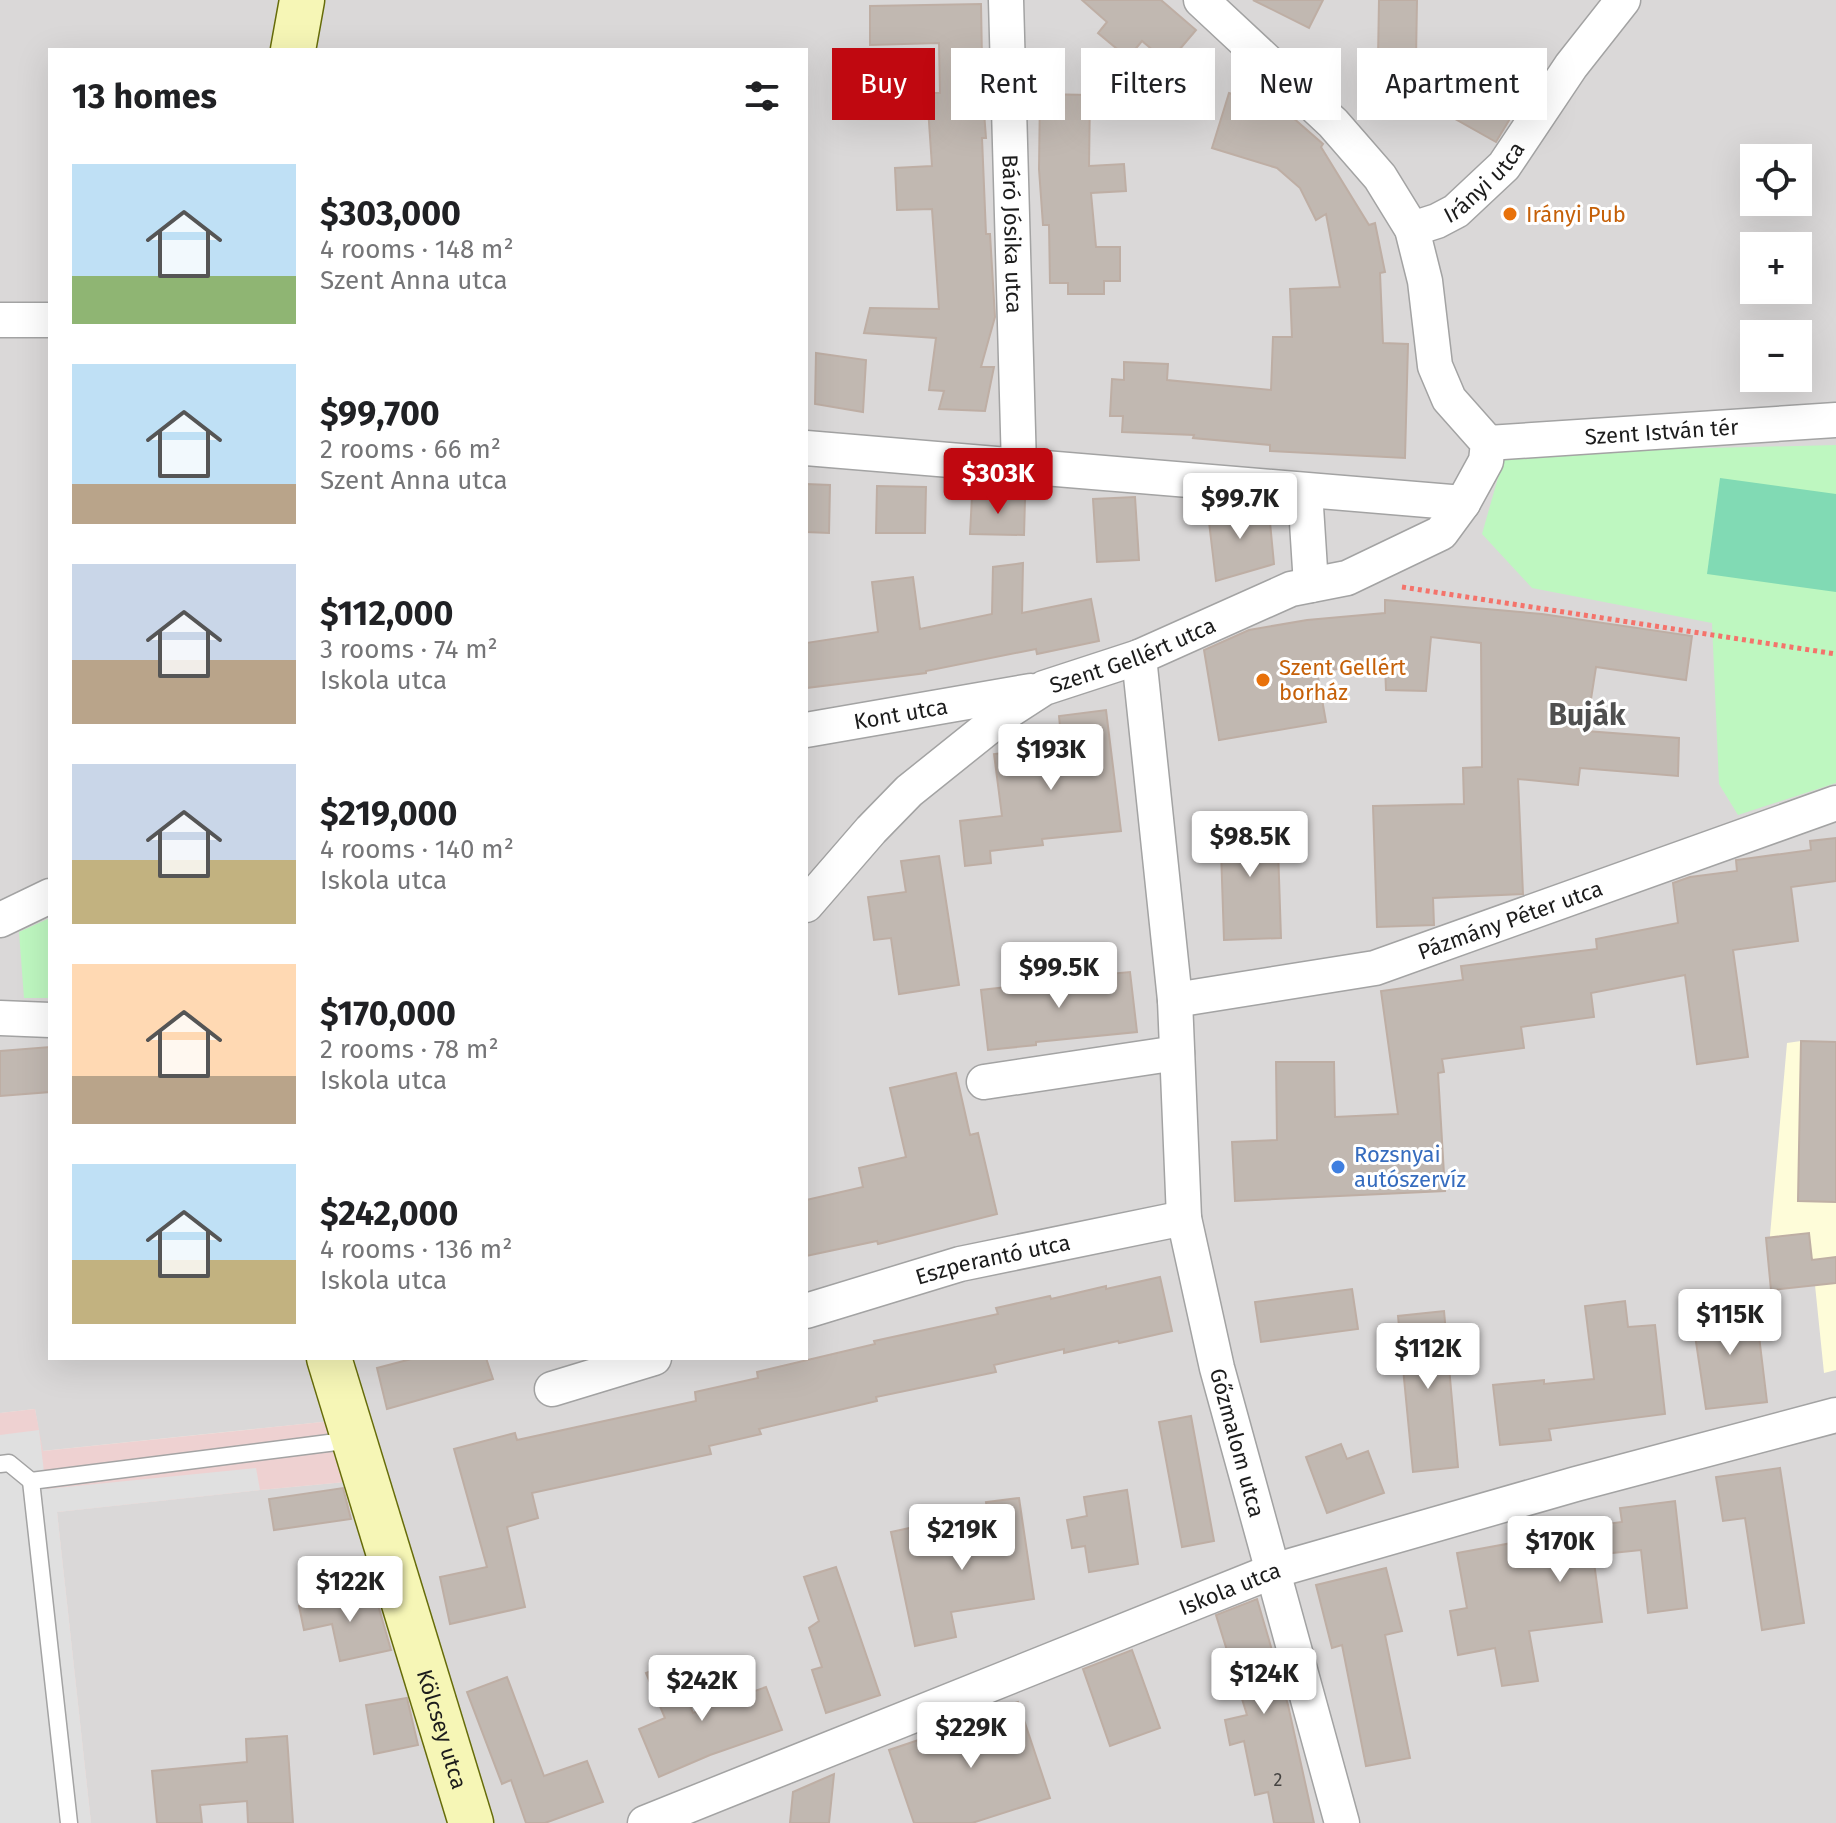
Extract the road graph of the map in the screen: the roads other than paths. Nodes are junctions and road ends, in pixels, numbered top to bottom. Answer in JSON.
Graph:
{"nodes":[{"id":1,"x":302,"y":0,"type":"edge"},
{"id":2,"x":1006,"y":0,"type":"edge"},
{"id":3,"x":1201,"y":0,"type":"edge"},
{"id":4,"x":1623,"y":0,"type":"edge"},
{"id":5,"x":1235,"y":12,"type":"edge"},
{"id":6,"x":293,"y":48,"type":"edge"},
{"id":7,"x":1412,"y":229,"type":"junction"},
{"id":8,"x":0,"y":320,"type":"edge"},
{"id":9,"x":48,"y":320,"type":"edge"},
{"id":10,"x":1836,"y":420,"type":"edge"},
{"id":11,"x":1488,"y":443,"type":"junction"},
{"id":12,"x":808,"y":448,"type":"edge"},
{"id":13,"x":1019,"y":467,"type":"junction"},
{"id":14,"x":1305,"y":491,"type":"junction"},
{"id":15,"x":1463,"y":503,"type":"junction"},
{"id":16,"x":1311,"y":585,"type":"junction"},
{"id":17,"x":1139,"y":657,"type":"junction"},
{"id":18,"x":1044,"y":688,"type":"junction"},
{"id":19,"x":808,"y":730,"type":"edge"},
{"id":20,"x":1836,"y":803,"type":"edge"},
{"id":21,"x":48,"y":897,"type":"edge"},
{"id":22,"x":808,"y":903,"type":"edge"},
{"id":23,"x":0,"y":920,"type":"edge"},
{"id":24,"x":1175,"y":1000,"type":"junction"},
{"id":25,"x":0,"y":1018,"type":"edge"},
{"id":26,"x":48,"y":1020,"type":"edge"},
{"id":27,"x":1177,"y":1053,"type":"junction"},
{"id":28,"x":984,"y":1082,"type":"dead end"},
{"id":29,"x":1184,"y":1218,"type":"junction"},
{"id":30,"x":808,"y":1310,"type":"edge"},
{"id":31,"x":330,"y":1360,"type":"edge"},
{"id":32,"x":647,"y":1360,"type":"edge"},
{"id":33,"x":552,"y":1389,"type":"dead end"},
{"id":34,"x":1836,"y":1415,"type":"edge"},
{"id":35,"x":354,"y":1439,"type":"junction"},
{"id":36,"x":0,"y":1464,"type":"edge"},
{"id":37,"x":31,"y":1481,"type":"junction"},
{"id":38,"x":1273,"y":1571,"type":"junction"},
{"id":39,"x":69,"y":1823,"type":"edge"},
{"id":40,"x":471,"y":1823,"type":"edge"},
{"id":41,"x":645,"y":1823,"type":"edge"},
{"id":42,"x":1342,"y":1823,"type":"edge"}],
"edges":[{"from":1,"to":6,"type":"main road"},
{"from":2,"to":13,"type":"street","name":"Báró Jósika utca"},
{"from":3,"to":5,"type":"street"},
{"from":4,"to":7,"type":"street","name":"Irányi utca"},
{"from":5,"to":7,"type":"street"},
{"from":7,"to":11,"type":"street"},
{"from":8,"to":9,"type":"street"},
{"from":10,"to":11,"type":"street","name":"Szent István tér"},
{"from":11,"to":15,"type":"street","name":"Szent Gellért utca"},
{"from":12,"to":13,"type":"street"},
{"from":13,"to":14,"type":"street"},
{"from":14,"to":15,"type":"street"},
{"from":14,"to":16,"type":"street"},
{"from":15,"to":16,"type":"street","name":"Szent Gellért utca"},
{"from":16,"to":17,"type":"street","name":"Szent Gellért utca"},
{"from":17,"to":18,"type":"street","name":"Szent Gellért utca"},
{"from":17,"to":24,"type":"street","name":"Gőzmalom utca"},
{"from":18,"to":19,"type":"street","name":"Kont utca"},
{"from":18,"to":22,"type":"street","name":"Szent Gellért utca"},
{"from":20,"to":24,"type":"street","name":"Pázmány Péter utca"},
{"from":21,"to":23,"type":"street"},
{"from":24,"to":27,"type":"street","name":"Gőzmalom utca"},
{"from":25,"to":26,"type":"street"},
{"from":27,"to":28,"type":"street"},
{"from":27,"to":29,"type":"street","name":"Gőzmalom utca"},
{"from":29,"to":30,"type":"street","name":"Eszperantó utca"},
{"from":29,"to":38,"type":"street","name":"Gőzmalom utca"},
{"from":31,"to":35,"type":"main road","name":"Kölcsey utca"},
{"from":32,"to":33,"type":"street"},
{"from":34,"to":38,"type":"street","name":"Iskola utca"},
{"from":35,"to":37,"type":"lane"},
{"from":35,"to":40,"type":"main road","name":"Kölcsey utca"},
{"from":36,"to":37,"type":"lane"},
{"from":37,"to":39,"type":"lane"},
{"from":38,"to":41,"type":"street","name":"Iskola utca"},
{"from":38,"to":42,"type":"street","name":"Gőzmalom utca"}]}
